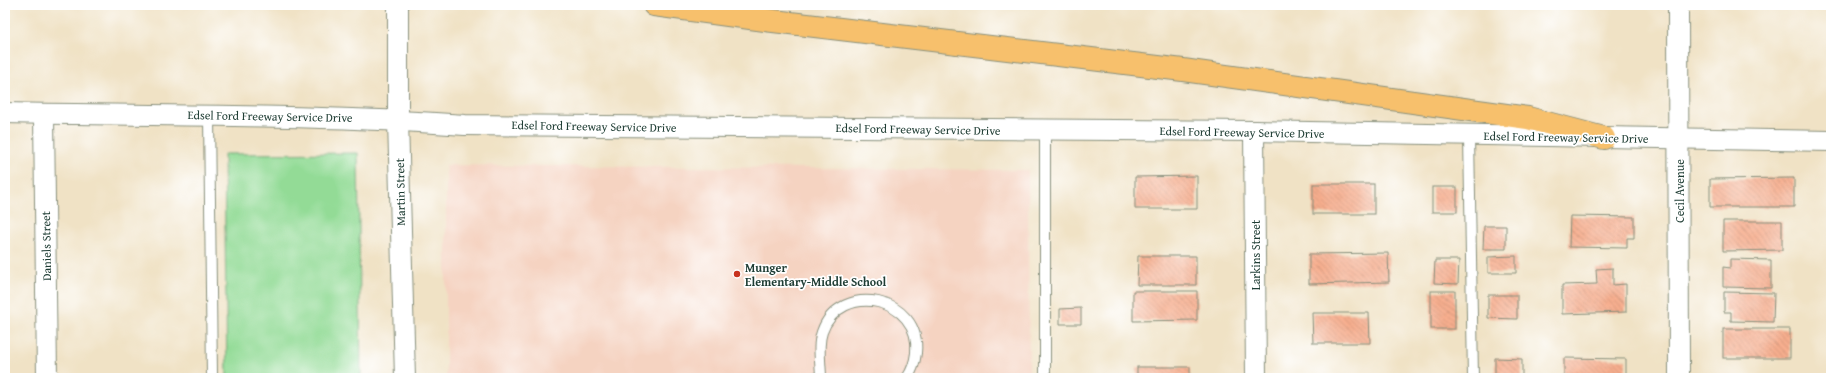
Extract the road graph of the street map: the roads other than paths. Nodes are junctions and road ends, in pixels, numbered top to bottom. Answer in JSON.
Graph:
{"nodes":[{"id":1,"x":398,"y":5,"type":"edge"},
{"id":2,"x":654,"y":5,"type":"edge"},
{"id":3,"x":1678,"y":5,"type":"edge"},
{"id":4,"x":5,"y":113,"type":"edge"},
{"id":5,"x":44,"y":114,"type":"junction"},
{"id":6,"x":209,"y":115,"type":"junction"},
{"id":7,"x":398,"y":120,"type":"junction"},
{"id":8,"x":1045,"y":130,"type":"junction"},
{"id":9,"x":1254,"y":131,"type":"junction"},
{"id":10,"x":1469,"y":136,"type":"junction"},
{"id":11,"x":1604,"y":138,"type":"junction"},
{"id":12,"x":1679,"y":140,"type":"junction"},
{"id":13,"x":1831,"y":141,"type":"edge"},
{"id":14,"x":47,"y":378,"type":"edge"},
{"id":15,"x":212,"y":378,"type":"edge"},
{"id":16,"x":404,"y":378,"type":"edge"},
{"id":17,"x":821,"y":378,"type":"edge"},
{"id":18,"x":906,"y":378,"type":"edge"},
{"id":19,"x":1045,"y":378,"type":"edge"},
{"id":20,"x":1256,"y":378,"type":"edge"},
{"id":21,"x":1473,"y":378,"type":"edge"},
{"id":22,"x":1679,"y":378,"type":"edge"}],
"edges":[{"from":1,"to":7,"type":"street","name":"Martin Street"},
{"from":2,"to":11,"type":"highway"},
{"from":3,"to":12,"type":"street","name":"Cecil Avenue"},
{"from":4,"to":5,"type":"street","name":"Edsel Ford Freeway Service Drive"},
{"from":5,"to":6,"type":"street","name":"Edsel Ford Freeway Service Drive"},
{"from":5,"to":14,"type":"street","name":"Daniels Street"},
{"from":6,"to":7,"type":"street","name":"Edsel Ford Freeway Service Drive"},
{"from":6,"to":15,"type":"lane"},
{"from":7,"to":8,"type":"street","name":"Edsel Ford Freeway Service Drive"},
{"from":7,"to":16,"type":"street","name":"Martin Street"},
{"from":8,"to":9,"type":"street","name":"Edsel Ford Freeway Service Drive"},
{"from":8,"to":19,"type":"lane"},
{"from":9,"to":10,"type":"street","name":"Edsel Ford Freeway Service Drive"},
{"from":9,"to":20,"type":"street","name":"Larkins Street"},
{"from":10,"to":11,"type":"street","name":"Edsel Ford Freeway Service Drive"},
{"from":10,"to":21,"type":"lane"},
{"from":11,"to":12,"type":"street","name":"Edsel Ford Freeway Service Drive"},
{"from":12,"to":13,"type":"street","name":"Edsel Ford Freeway Service Drive"},
{"from":12,"to":22,"type":"street","name":"Cecil Avenue"},
{"from":17,"to":18,"type":"lane"}]}
